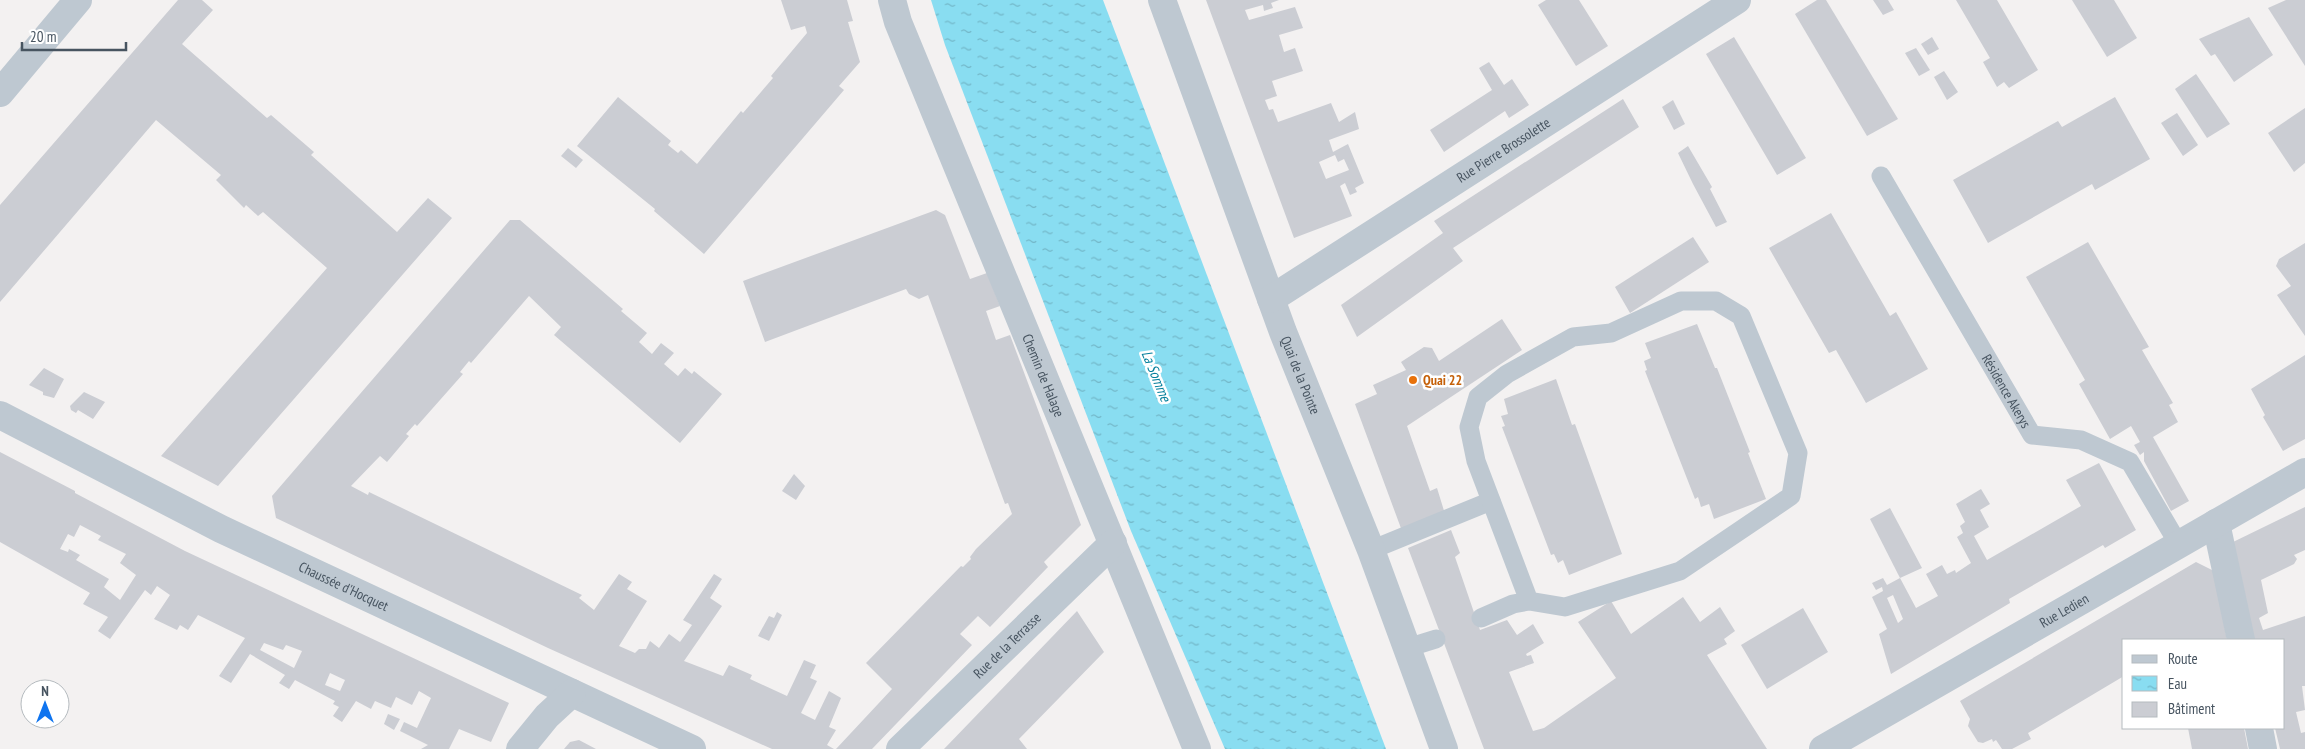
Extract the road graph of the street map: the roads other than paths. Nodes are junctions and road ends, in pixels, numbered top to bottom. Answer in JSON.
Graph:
{"nodes":[{"id":1,"x":78,"y":0,"type":"edge"},
{"id":2,"x":892,"y":0,"type":"edge"},
{"id":3,"x":1162,"y":0,"type":"edge"},
{"id":4,"x":1737,"y":0,"type":"edge"},
{"id":5,"x":0,"y":93,"type":"edge"},
{"id":6,"x":1881,"y":176,"type":"dead end"},
{"id":7,"x":1271,"y":299,"type":"junction"},
{"id":8,"x":0,"y":415,"type":"edge"},
{"id":9,"x":2305,"y":472,"type":"edge"},
{"id":10,"x":1491,"y":501,"type":"junction"},
{"id":11,"x":2216,"y":523,"type":"junction"},
{"id":12,"x":1113,"y":543,"type":"junction"},
{"id":13,"x":2179,"y":545,"type":"junction"},
{"id":14,"x":1371,"y":550,"type":"junction"},
{"id":15,"x":1529,"y":601,"type":"junction"},
{"id":16,"x":1481,"y":618,"type":"dead end"},
{"id":17,"x":2241,"y":639,"type":"edge"},
{"id":18,"x":1436,"y":640,"type":"dead end"},
{"id":19,"x":1407,"y":648,"type":"junction"},
{"id":20,"x":572,"y":693,"type":"junction"},
{"id":21,"x":2259,"y":729,"type":"edge"},
{"id":22,"x":520,"y":749,"type":"edge"},
{"id":23,"x":692,"y":749,"type":"edge"},
{"id":24,"x":900,"y":749,"type":"edge"},
{"id":25,"x":1197,"y":749,"type":"edge"},
{"id":26,"x":1444,"y":749,"type":"edge"},
{"id":27,"x":1823,"y":749,"type":"edge"},
{"id":28,"x":2264,"y":749,"type":"edge"}],
"edges":[{"from":1,"to":5,"type":"street"},
{"from":2,"to":12,"type":"street","name":"Chemin de Halage"},
{"from":3,"to":7,"type":"street","name":"Quai de la Pointe"},
{"from":4,"to":7,"type":"street","name":"Rue Pierre Brossolette"},
{"from":6,"to":13,"type":"lane","name":"Résidence Akerys"},
{"from":7,"to":14,"type":"street","name":"Quai de la Pointe"},
{"from":8,"to":20,"type":"street","name":"Chaussée d'Hocquet"},
{"from":9,"to":11,"type":"street","name":"Rue Ledien"},
{"from":10,"to":14,"type":"lane"},
{"from":10,"to":15,"type":"lane"},
{"from":10,"to":15,"type":"lane"},
{"from":11,"to":13,"type":"street","name":"Rue Ledien"},
{"from":11,"to":17,"type":"street"},
{"from":12,"to":24,"type":"street","name":"Rue de la Terrasse"},
{"from":12,"to":25,"type":"street","name":"Chemin de Halage"},
{"from":13,"to":27,"type":"street","name":"Rue Ledien"},
{"from":14,"to":19,"type":"street","name":"Quai de la Pointe"},
{"from":15,"to":16,"type":"lane"},
{"from":18,"to":19,"type":"lane"},
{"from":19,"to":26,"type":"street","name":"Quai de la Pointe"},
{"from":20,"to":22,"type":"street"},
{"from":20,"to":23,"type":"street","name":"Chaussée d'Hocquet"},
{"from":21,"to":28,"type":"street"}]}
